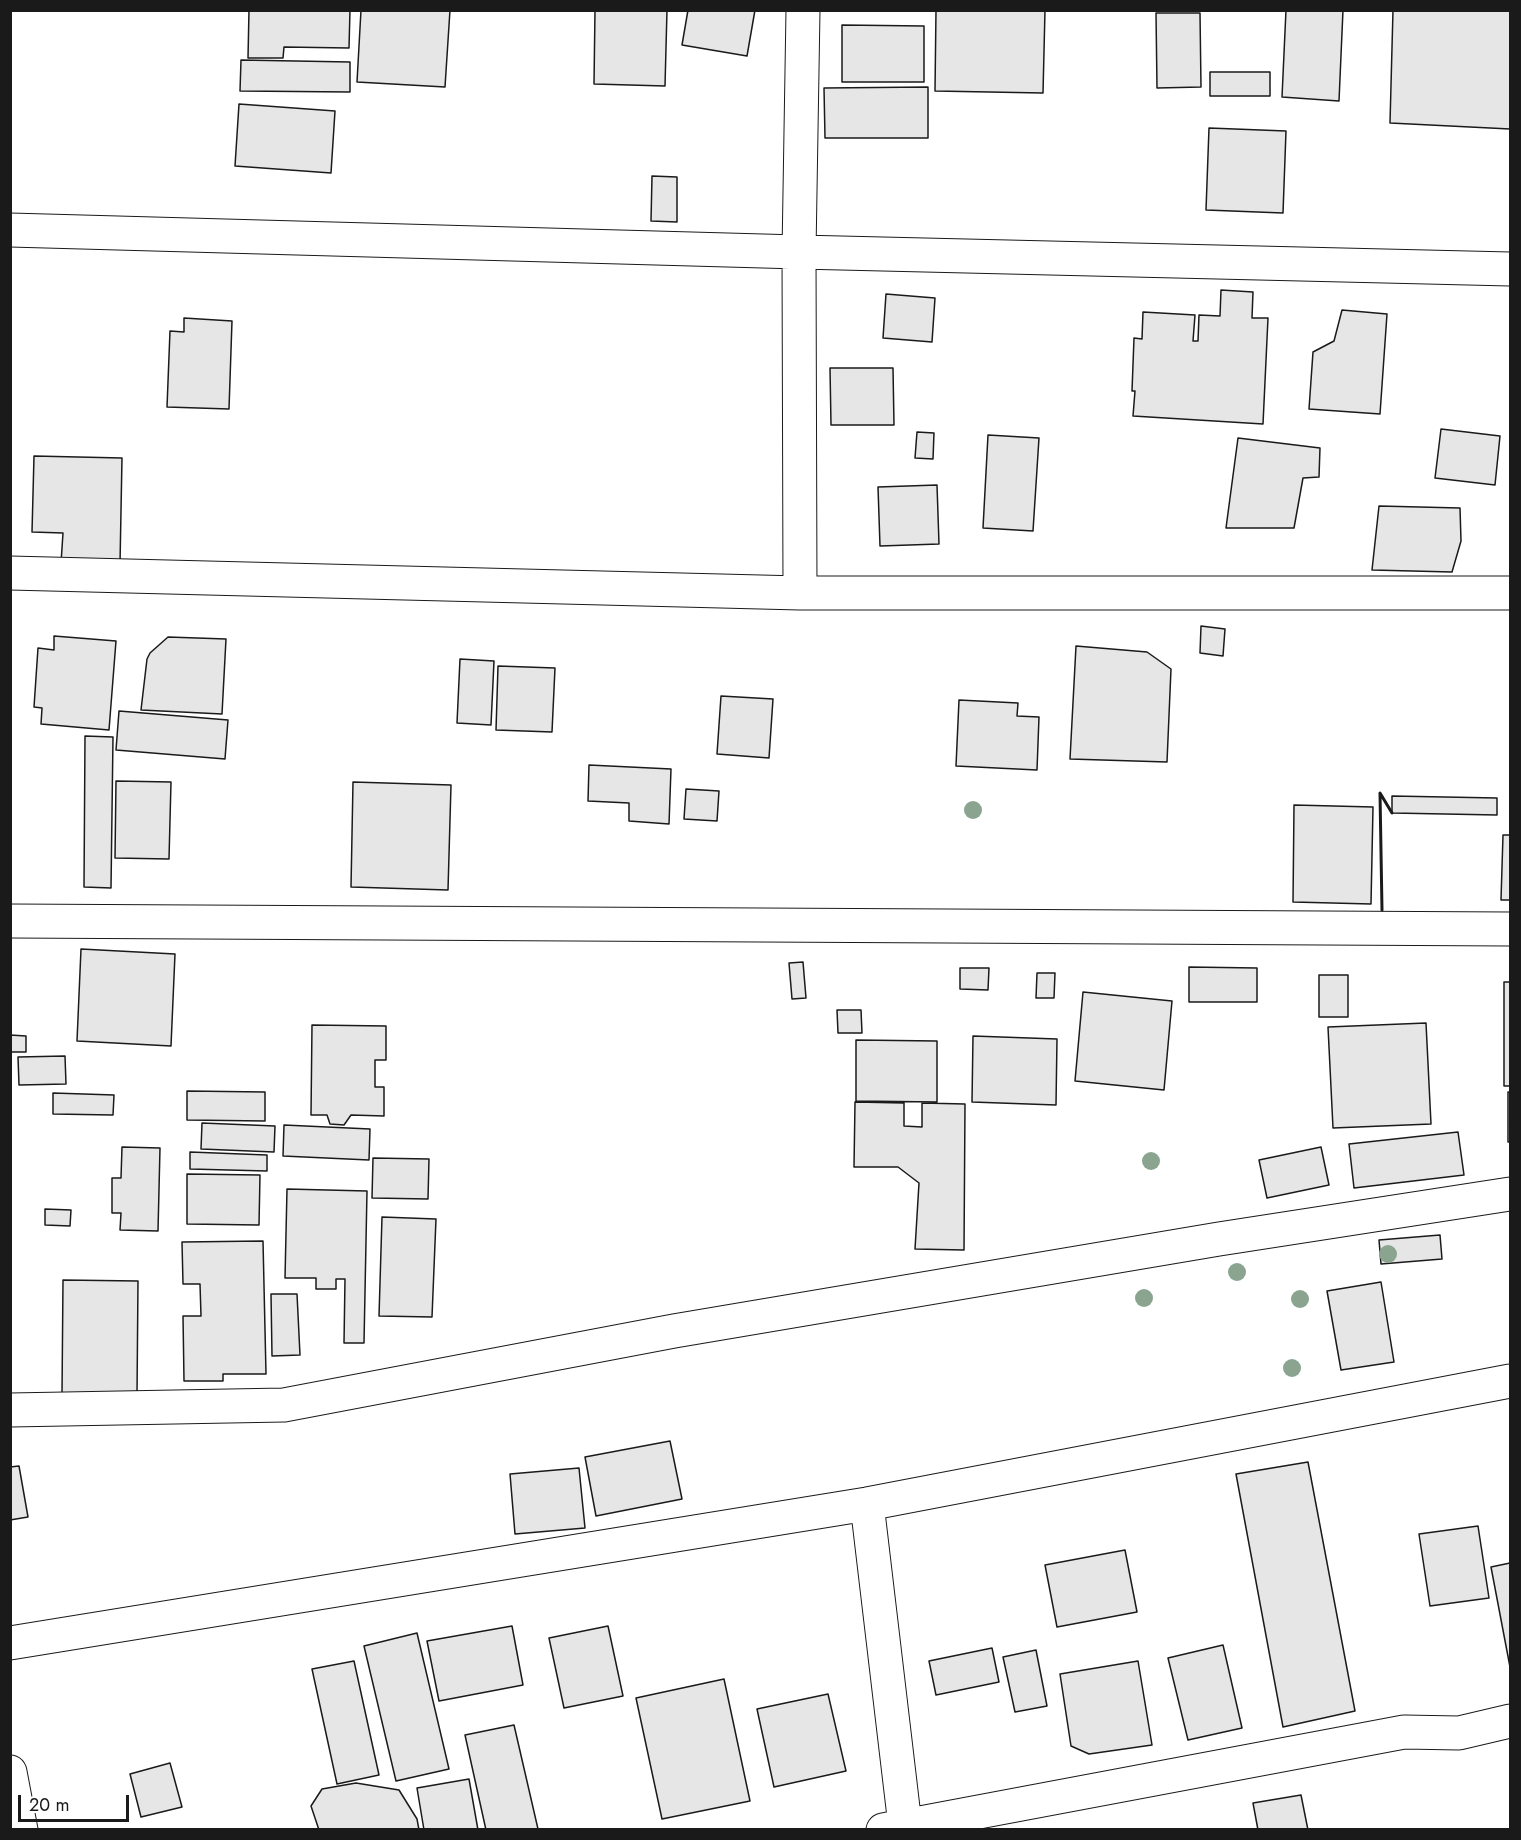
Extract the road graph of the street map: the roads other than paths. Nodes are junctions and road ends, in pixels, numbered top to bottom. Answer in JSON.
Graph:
{"nodes":[{"id":1,"x":803,"y":10,"type":"edge"},
{"id":2,"x":10,"y":230,"type":"edge"},
{"id":3,"x":799,"y":252,"type":"junction"},
{"id":4,"x":1510,"y":269,"type":"edge"},
{"id":5,"x":10,"y":573,"type":"edge"},
{"id":6,"x":800,"y":593,"type":"junction"},
{"id":7,"x":1510,"y":593,"type":"edge"},
{"id":8,"x":10,"y":921,"type":"edge"},
{"id":9,"x":1510,"y":929,"type":"edge"},
{"id":10,"x":1510,"y":1194,"type":"edge"},
{"id":11,"x":1510,"y":1381,"type":"edge"},
{"id":12,"x":10,"y":1410,"type":"edge"},
{"id":13,"x":867,"y":1504,"type":"junction"},
{"id":14,"x":10,"y":1643,"type":"edge"},
{"id":15,"x":1510,"y":1722,"type":"edge"},
{"id":16,"x":10,"y":1772,"type":"edge"},
{"id":17,"x":894,"y":1827,"type":"edge"},
{"id":18,"x":21,"y":1830,"type":"edge"}],
"edges":[{"from":1,"to":3,"type":"street"},
{"from":2,"to":3,"type":"street"},
{"from":3,"to":4,"type":"street"},
{"from":3,"to":6,"type":"street"},
{"from":5,"to":6,"type":"street"},
{"from":6,"to":7,"type":"street"},
{"from":8,"to":9,"type":"street"},
{"from":10,"to":12,"type":"street"},
{"from":11,"to":13,"type":"street"},
{"from":13,"to":14,"type":"street"},
{"from":13,"to":17,"type":"street"},
{"from":15,"to":17,"type":"street"},
{"from":16,"to":18,"type":"street"}]}
